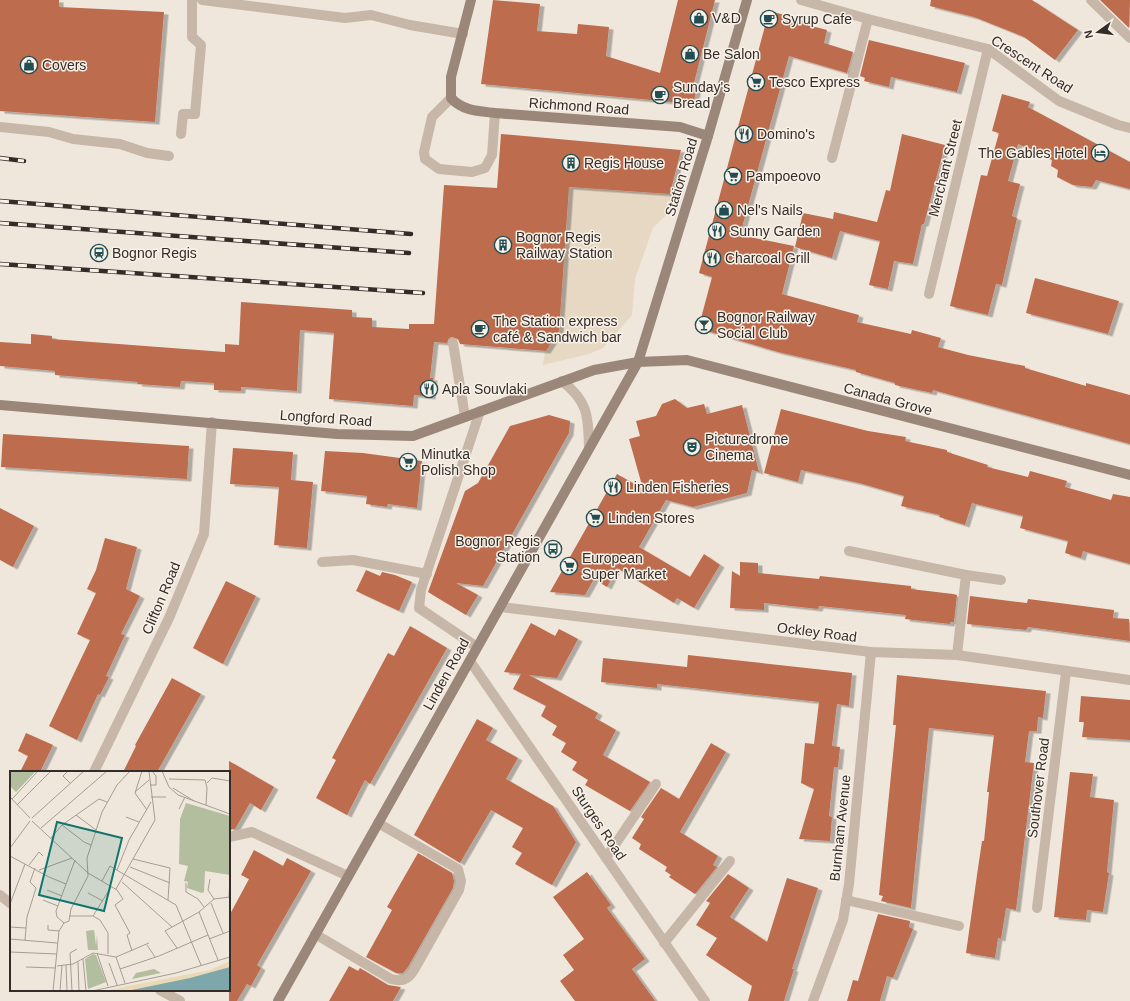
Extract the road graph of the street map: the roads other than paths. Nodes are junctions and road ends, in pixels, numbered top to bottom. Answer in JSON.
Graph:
{"nodes":[{"id":1,"x":192,"y":0,"type":"edge"},
{"id":2,"x":202,"y":0,"type":"edge"},
{"id":3,"x":471,"y":0,"type":"edge"},
{"id":4,"x":747,"y":0,"type":"edge"},
{"id":5,"x":801,"y":0,"type":"edge"},
{"id":6,"x":1091,"y":0,"type":"edge"},
{"id":7,"x":868,"y":19,"type":"junction"},
{"id":8,"x":463,"y":34,"type":"junction"},
{"id":9,"x":1130,"y":38,"type":"edge"},
{"id":10,"x":988,"y":49,"type":"junction"},
{"id":11,"x":451,"y":98,"type":"junction"},
{"id":12,"x":495,"y":114,"type":"junction"},
{"id":13,"x":0,"y":127,"type":"edge"},
{"id":14,"x":1130,"y":128,"type":"edge"},
{"id":15,"x":181,"y":134,"type":"dead end"},
{"id":16,"x":708,"y":136,"type":"junction"},
{"id":17,"x":170,"y":156,"type":"dead end"},
{"id":18,"x":832,"y":158,"type":"dead end"},
{"id":19,"x":929,"y":294,"type":"dead end"},
{"id":20,"x":453,"y":344,"type":"dead end"},
{"id":21,"x":638,"y":362,"type":"junction"},
{"id":22,"x":562,"y":381,"type":"junction"},
{"id":23,"x":0,"y":406,"type":"edge"},
{"id":24,"x":480,"y":411,"type":"junction"},
{"id":25,"x":465,"y":417,"type":"junction"},
{"id":26,"x":212,"y":422,"type":"junction"},
{"id":27,"x":589,"y":448,"type":"junction"},
{"id":28,"x":1130,"y":475,"type":"edge"},
{"id":29,"x":849,"y":551,"type":"dead end"},
{"id":30,"x":322,"y":562,"type":"dead end"},
{"id":31,"x":427,"y":574,"type":"junction"},
{"id":32,"x":966,"y":575,"type":"junction"},
{"id":33,"x":1001,"y":580,"type":"dead end"},
{"id":34,"x":501,"y":607,"type":"junction"},
{"id":35,"x":477,"y":647,"type":"junction"},
{"id":36,"x":870,"y":652,"type":"junction"},
{"id":37,"x":957,"y":655,"type":"junction"},
{"id":38,"x":470,"y":661,"type":"junction"},
{"id":39,"x":1066,"y":672,"type":"junction"},
{"id":40,"x":1130,"y":680,"type":"edge"},
{"id":41,"x":94,"y":771,"type":"edge"},
{"id":42,"x":656,"y":784,"type":"dead end"},
{"id":43,"x":378,"y":823,"type":"junction"},
{"id":44,"x":230,"y":837,"type":"edge"},
{"id":45,"x":606,"y":858,"type":"junction"},
{"id":46,"x":730,"y":861,"type":"dead end"},
{"id":47,"x":348,"y":876,"type":"junction"},
{"id":48,"x":0,"y":895,"type":"edge"},
{"id":49,"x":846,"y":900,"type":"junction"},
{"id":50,"x":10,"y":903,"type":"edge"},
{"id":51,"x":1037,"y":908,"type":"dead end"},
{"id":52,"x":959,"y":926,"type":"dead end"},
{"id":53,"x":315,"y":934,"type":"junction"},
{"id":54,"x":664,"y":943,"type":"junction"},
{"id":55,"x":162,"y":991,"type":"edge"},
{"id":56,"x":180,"y":1001,"type":"edge"},
{"id":57,"x":278,"y":1001,"type":"edge"},
{"id":58,"x":705,"y":1001,"type":"edge"},
{"id":59,"x":813,"y":1001,"type":"edge"}],
"edges":[{"from":1,"to":15,"type":"street"},
{"from":2,"to":8,"type":"street"},
{"from":3,"to":8,"type":"street"},
{"from":4,"to":16,"type":"street","name":"Station Road"},
{"from":5,"to":7,"type":"street","name":"Crescent Road"},
{"from":6,"to":9,"type":"street"},
{"from":7,"to":10,"type":"street","name":"Crescent Road"},
{"from":7,"to":18,"type":"street"},
{"from":8,"to":11,"type":"street"},
{"from":10,"to":14,"type":"street","name":"Crescent Road"},
{"from":10,"to":19,"type":"street","name":"Merchant Street"},
{"from":11,"to":12,"type":"street","name":"Richmond Road"},
{"from":11,"to":12,"type":"street"},
{"from":12,"to":16,"type":"street","name":"Richmond Road"},
{"from":13,"to":17,"type":"street"},
{"from":16,"to":21,"type":"street","name":"Station Road"},
{"from":20,"to":25,"type":"street"},
{"from":21,"to":22,"type":"street","name":"Longford Road"},
{"from":21,"to":27,"type":"street","name":"Linden Road"},
{"from":21,"to":28,"type":"street","name":"Canada Grove"},
{"from":22,"to":24,"type":"street","name":"Longford Road"},
{"from":22,"to":27,"type":"street"},
{"from":23,"to":26,"type":"street","name":"Longford Road"},
{"from":24,"to":25,"type":"street","name":"Longford Road"},
{"from":24,"to":31,"type":"street"},
{"from":25,"to":26,"type":"street","name":"Longford Road"},
{"from":26,"to":41,"type":"street","name":"Clifton Road"},
{"from":27,"to":34,"type":"street","name":"Linden Road"},
{"from":29,"to":32,"type":"street"},
{"from":30,"to":31,"type":"street"},
{"from":31,"to":35,"type":"street"},
{"from":32,"to":33,"type":"street"},
{"from":32,"to":37,"type":"street"},
{"from":34,"to":35,"type":"street","name":"Linden Road"},
{"from":34,"to":36,"type":"street","name":"Ockley Road"},
{"from":35,"to":38,"type":"street","name":"Linden Road"},
{"from":36,"to":37,"type":"street","name":"Ockley Road"},
{"from":36,"to":49,"type":"street","name":"Burnham Avenue"},
{"from":37,"to":39,"type":"street","name":"Ockley Road"},
{"from":38,"to":43,"type":"street","name":"Linden Road"},
{"from":38,"to":45,"type":"street","name":"Sturges Road"},
{"from":39,"to":40,"type":"street","name":"Ockley Road"},
{"from":39,"to":51,"type":"street","name":"Southover Road"},
{"from":42,"to":45,"type":"street"},
{"from":43,"to":47,"type":"street","name":"Linden Road"},
{"from":43,"to":53,"type":"street"},
{"from":44,"to":47,"type":"street"},
{"from":45,"to":54,"type":"street","name":"Sturges Road"},
{"from":46,"to":54,"type":"street"},
{"from":47,"to":53,"type":"street","name":"Linden Road"},
{"from":48,"to":50,"type":"street"},
{"from":49,"to":52,"type":"street"},
{"from":49,"to":59,"type":"street","name":"Burnham Avenue"},
{"from":53,"to":57,"type":"street","name":"Linden Road"},
{"from":54,"to":58,"type":"street","name":"Sturges Road"},
{"from":55,"to":56,"type":"street"}]}
